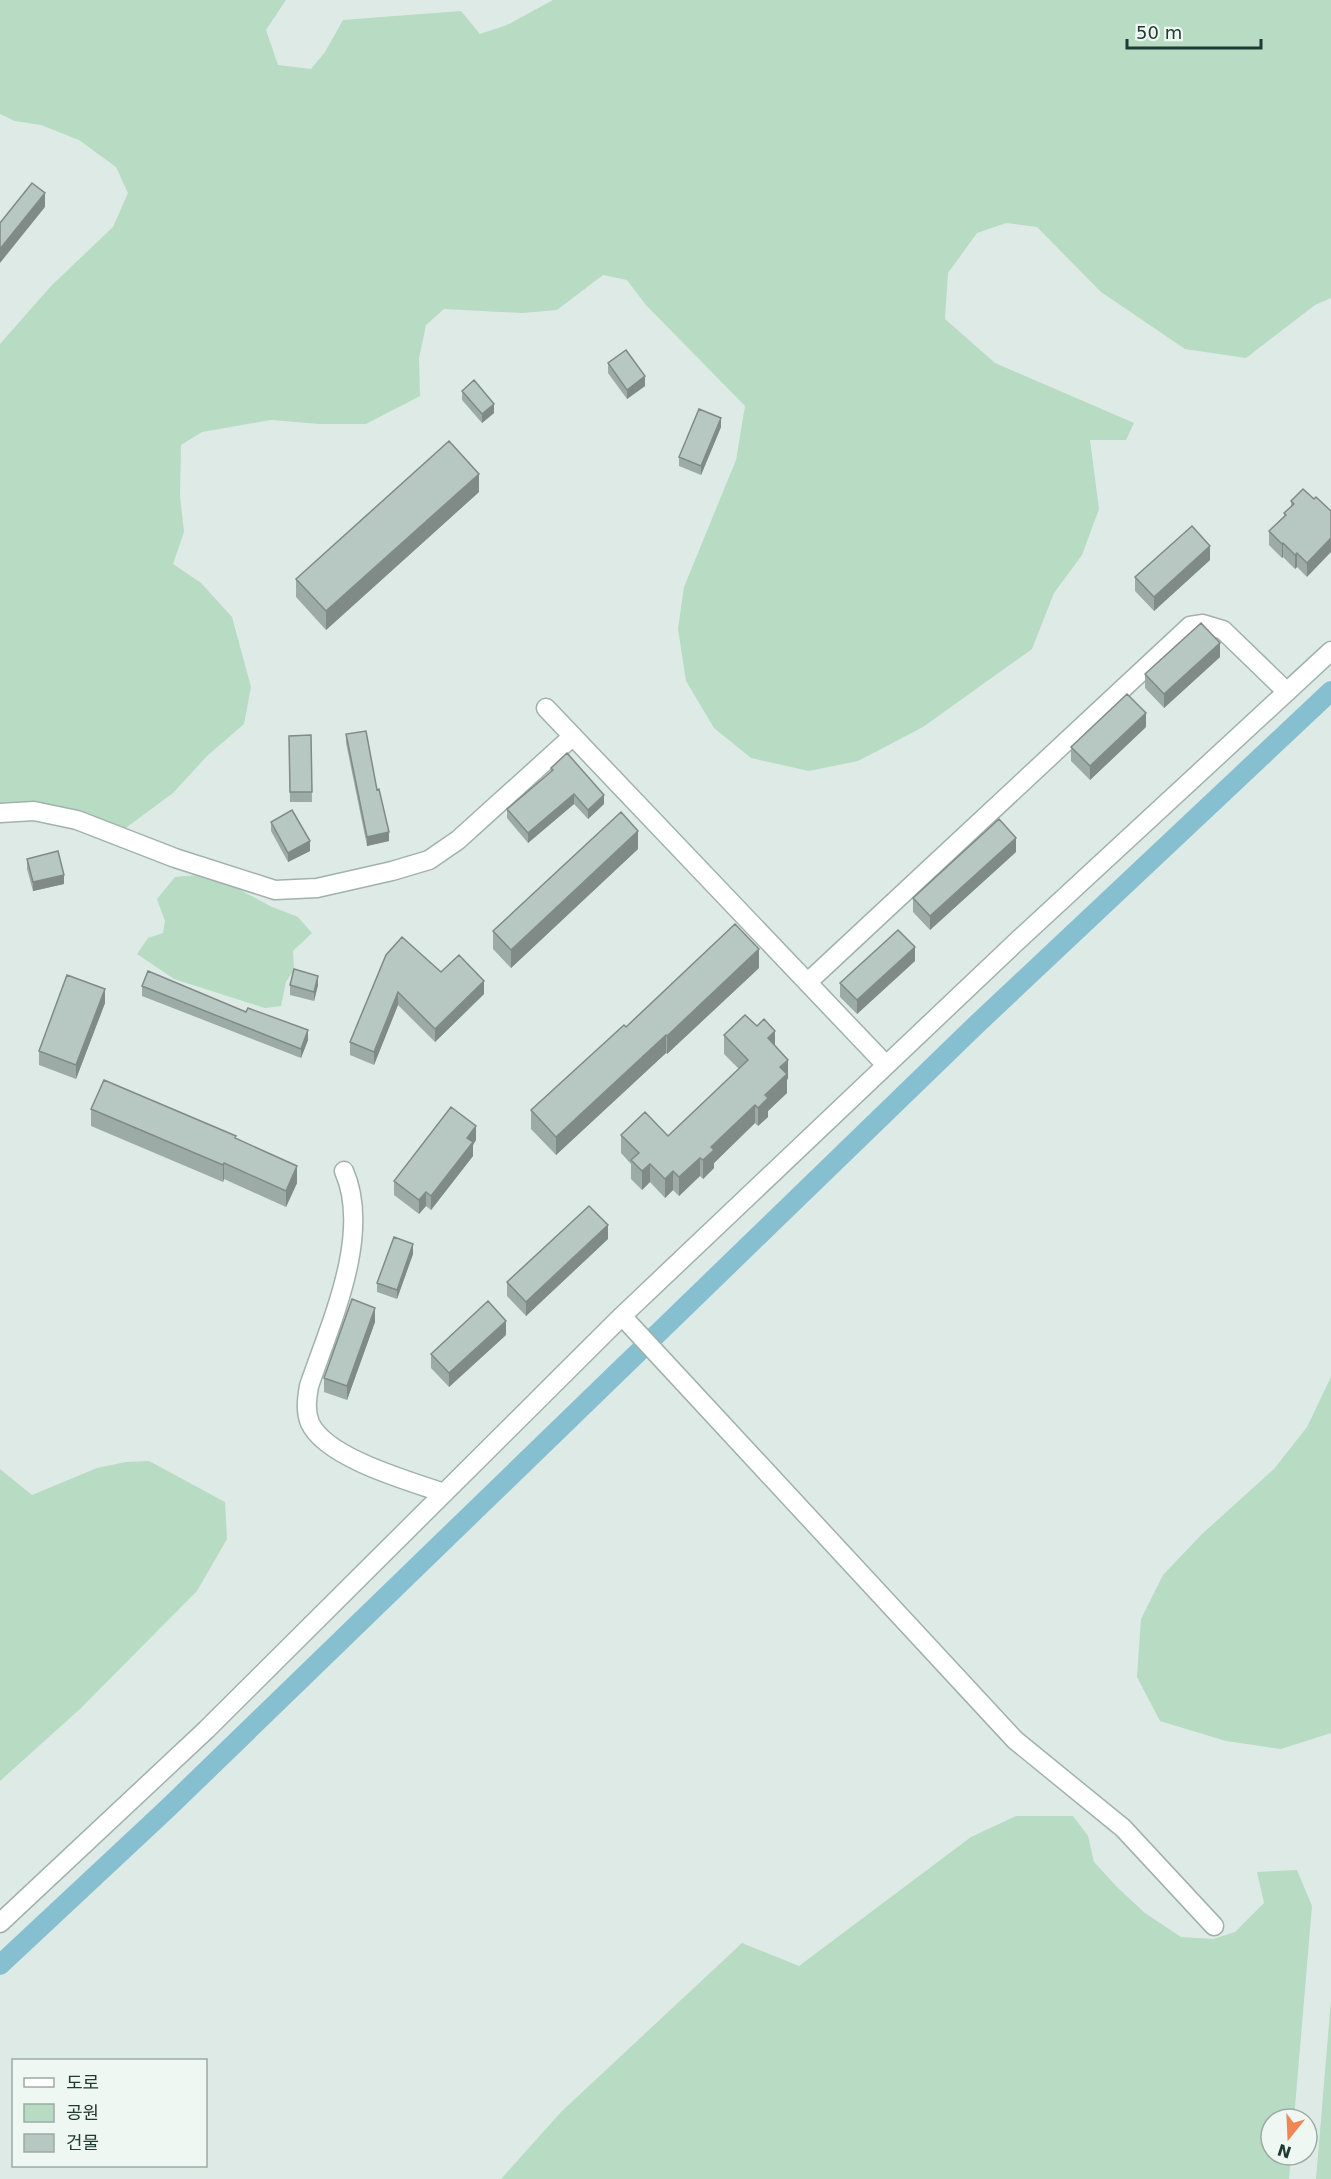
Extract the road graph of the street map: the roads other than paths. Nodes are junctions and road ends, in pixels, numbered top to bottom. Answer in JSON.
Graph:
{"nodes":[{"id":1,"x":1331,"y":651,"type":"edge"},
{"id":2,"x":1287,"y":692,"type":"junction"},
{"id":3,"x":546,"y":708,"type":"dead end"},
{"id":4,"x":573,"y":736,"type":"junction"},
{"id":5,"x":0,"y":813,"type":"edge"},
{"id":6,"x":808,"y":982,"type":"junction"},
{"id":7,"x":886,"y":1065,"type":"junction"},
{"id":8,"x":344,"y":1171,"type":"dead end"},
{"id":9,"x":626,"y":1320,"type":"junction"},
{"id":10,"x":444,"y":1493,"type":"junction"},
{"id":11,"x":0,"y":1923,"type":"edge"},
{"id":12,"x":1214,"y":1926,"type":"dead end"}],
"edges":[{"from":1,"to":2,"type":"street"},
{"from":2,"to":6,"type":"street"},
{"from":2,"to":7,"type":"street"},
{"from":3,"to":4,"type":"street"},
{"from":4,"to":5,"type":"street"},
{"from":4,"to":6,"type":"street"},
{"from":6,"to":7,"type":"street"},
{"from":7,"to":9,"type":"street"},
{"from":8,"to":10,"type":"street"},
{"from":9,"to":10,"type":"street"},
{"from":9,"to":12,"type":"street"},
{"from":10,"to":11,"type":"street"}]}
